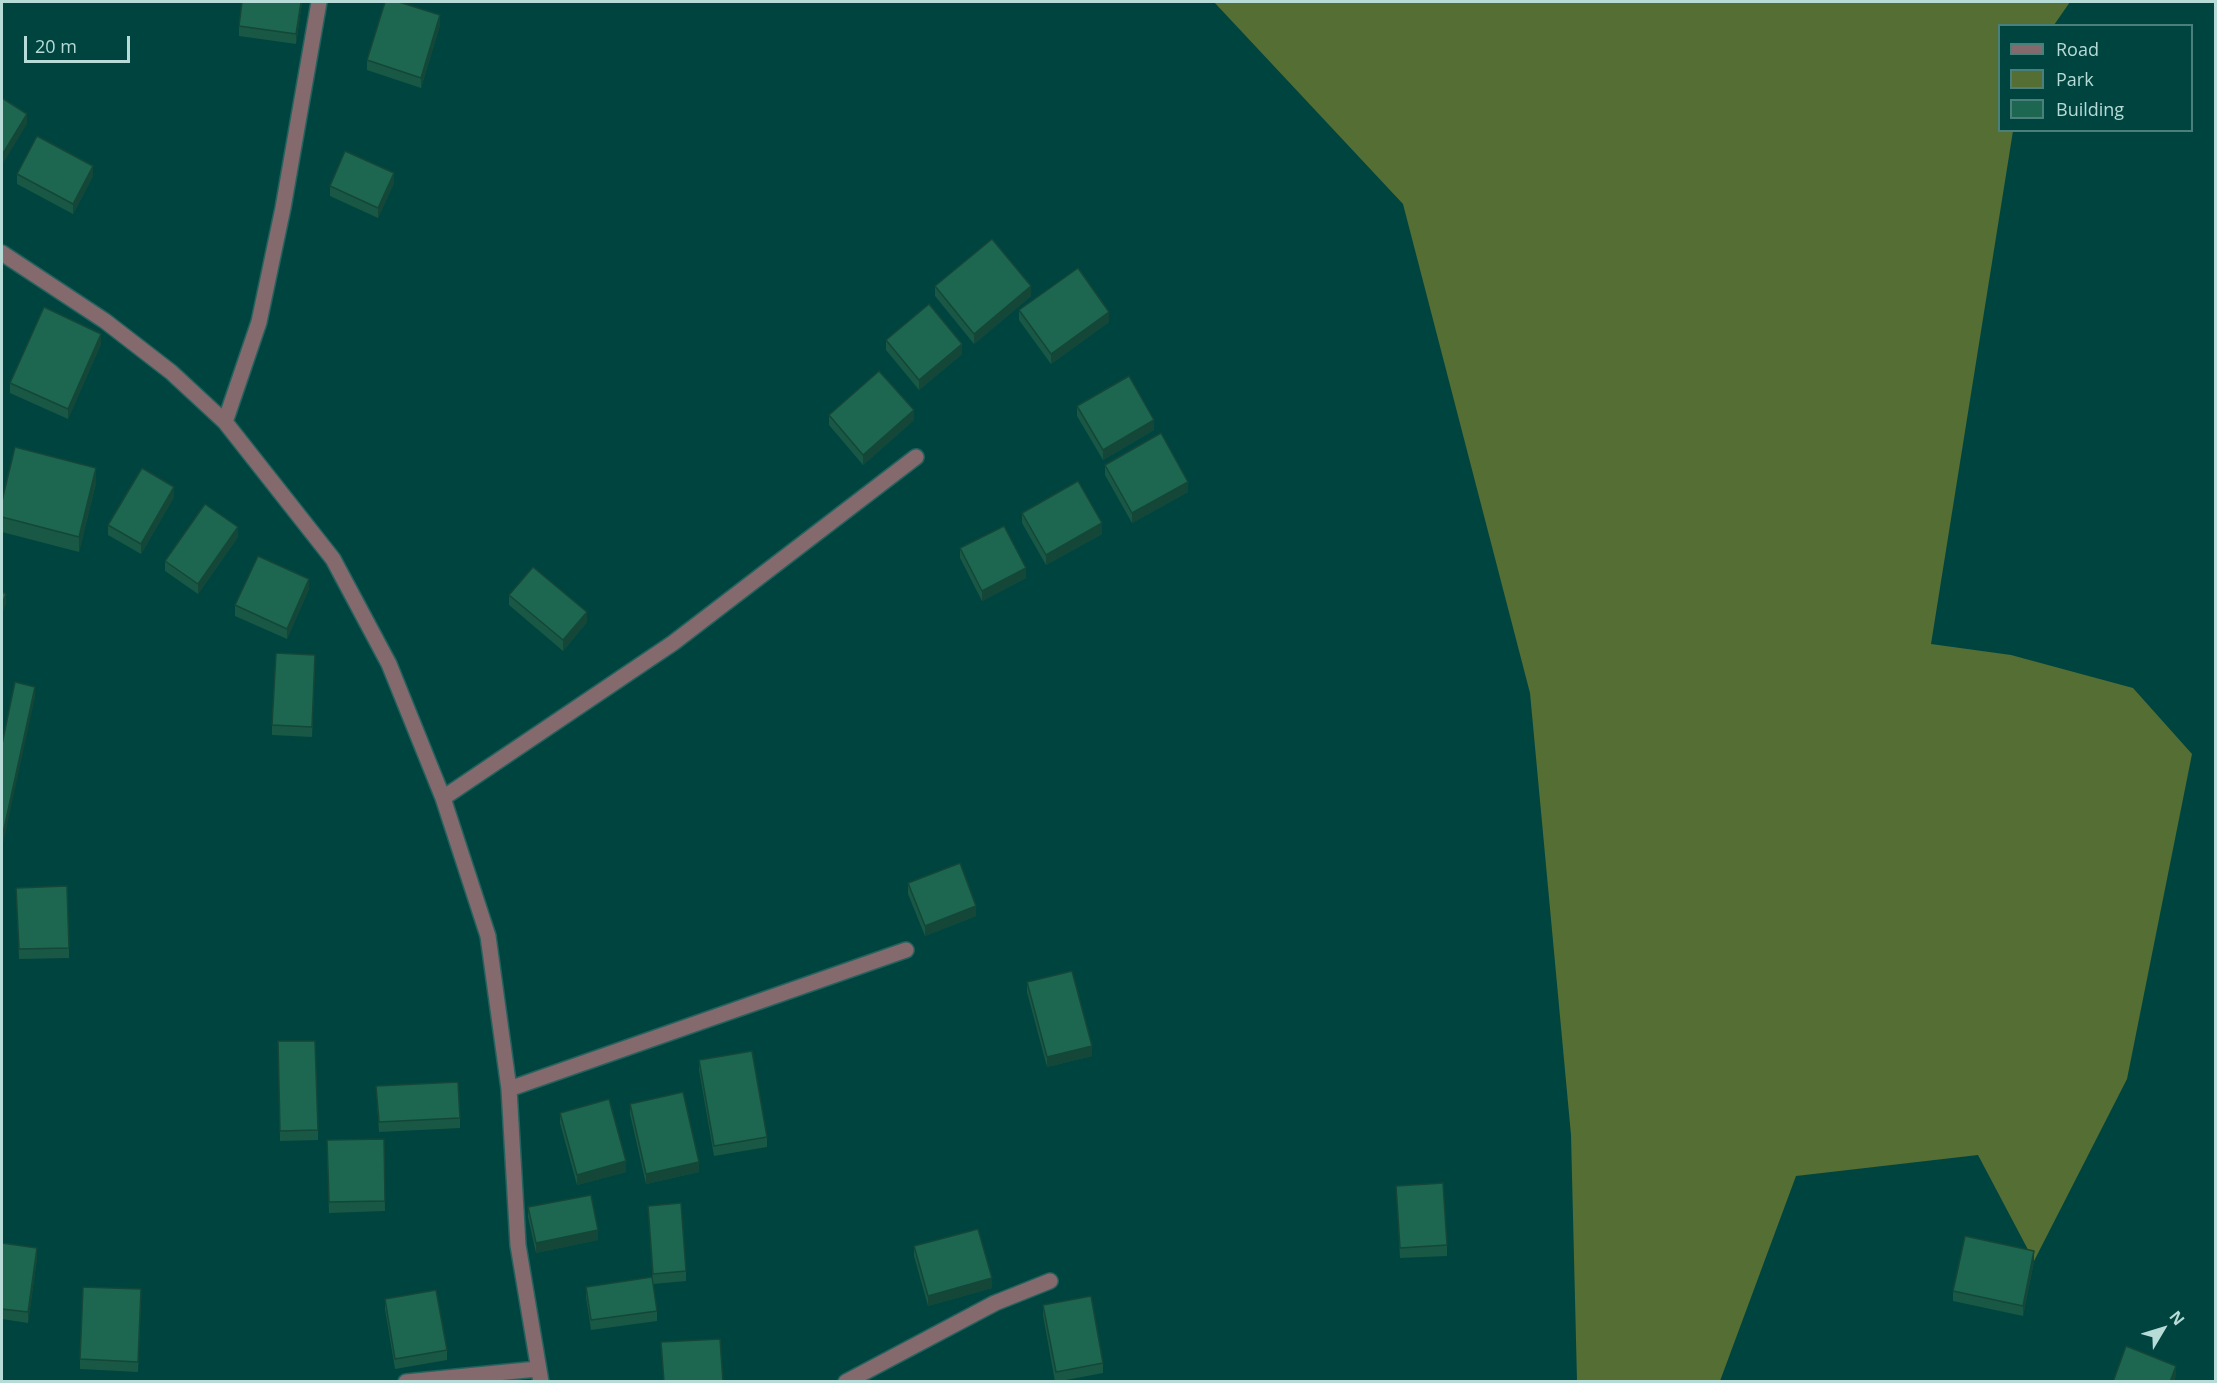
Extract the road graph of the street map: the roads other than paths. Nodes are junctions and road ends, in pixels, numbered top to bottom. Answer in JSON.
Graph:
{"nodes":[{"id":1,"x":319,"y":2,"type":"edge"},
{"id":2,"x":2,"y":253,"type":"edge"},
{"id":3,"x":225,"y":422,"type":"junction"},
{"id":4,"x":916,"y":457,"type":"dead end"},
{"id":5,"x":443,"y":798,"type":"junction"},
{"id":6,"x":906,"y":950,"type":"dead end"},
{"id":7,"x":509,"y":1089,"type":"junction"},
{"id":8,"x":1050,"y":1281,"type":"dead end"},
{"id":9,"x":539,"y":1375,"type":"edge"},
{"id":10,"x":406,"y":1382,"type":"edge"},
{"id":11,"x":846,"y":1382,"type":"edge"}],
"edges":[{"from":1,"to":3,"type":"street"},
{"from":2,"to":3,"type":"street"},
{"from":3,"to":5,"type":"street"},
{"from":4,"to":5,"type":"street"},
{"from":5,"to":7,"type":"street"},
{"from":6,"to":7,"type":"street"},
{"from":7,"to":9,"type":"street"},
{"from":8,"to":11,"type":"street"},
{"from":9,"to":10,"type":"street"}]}
